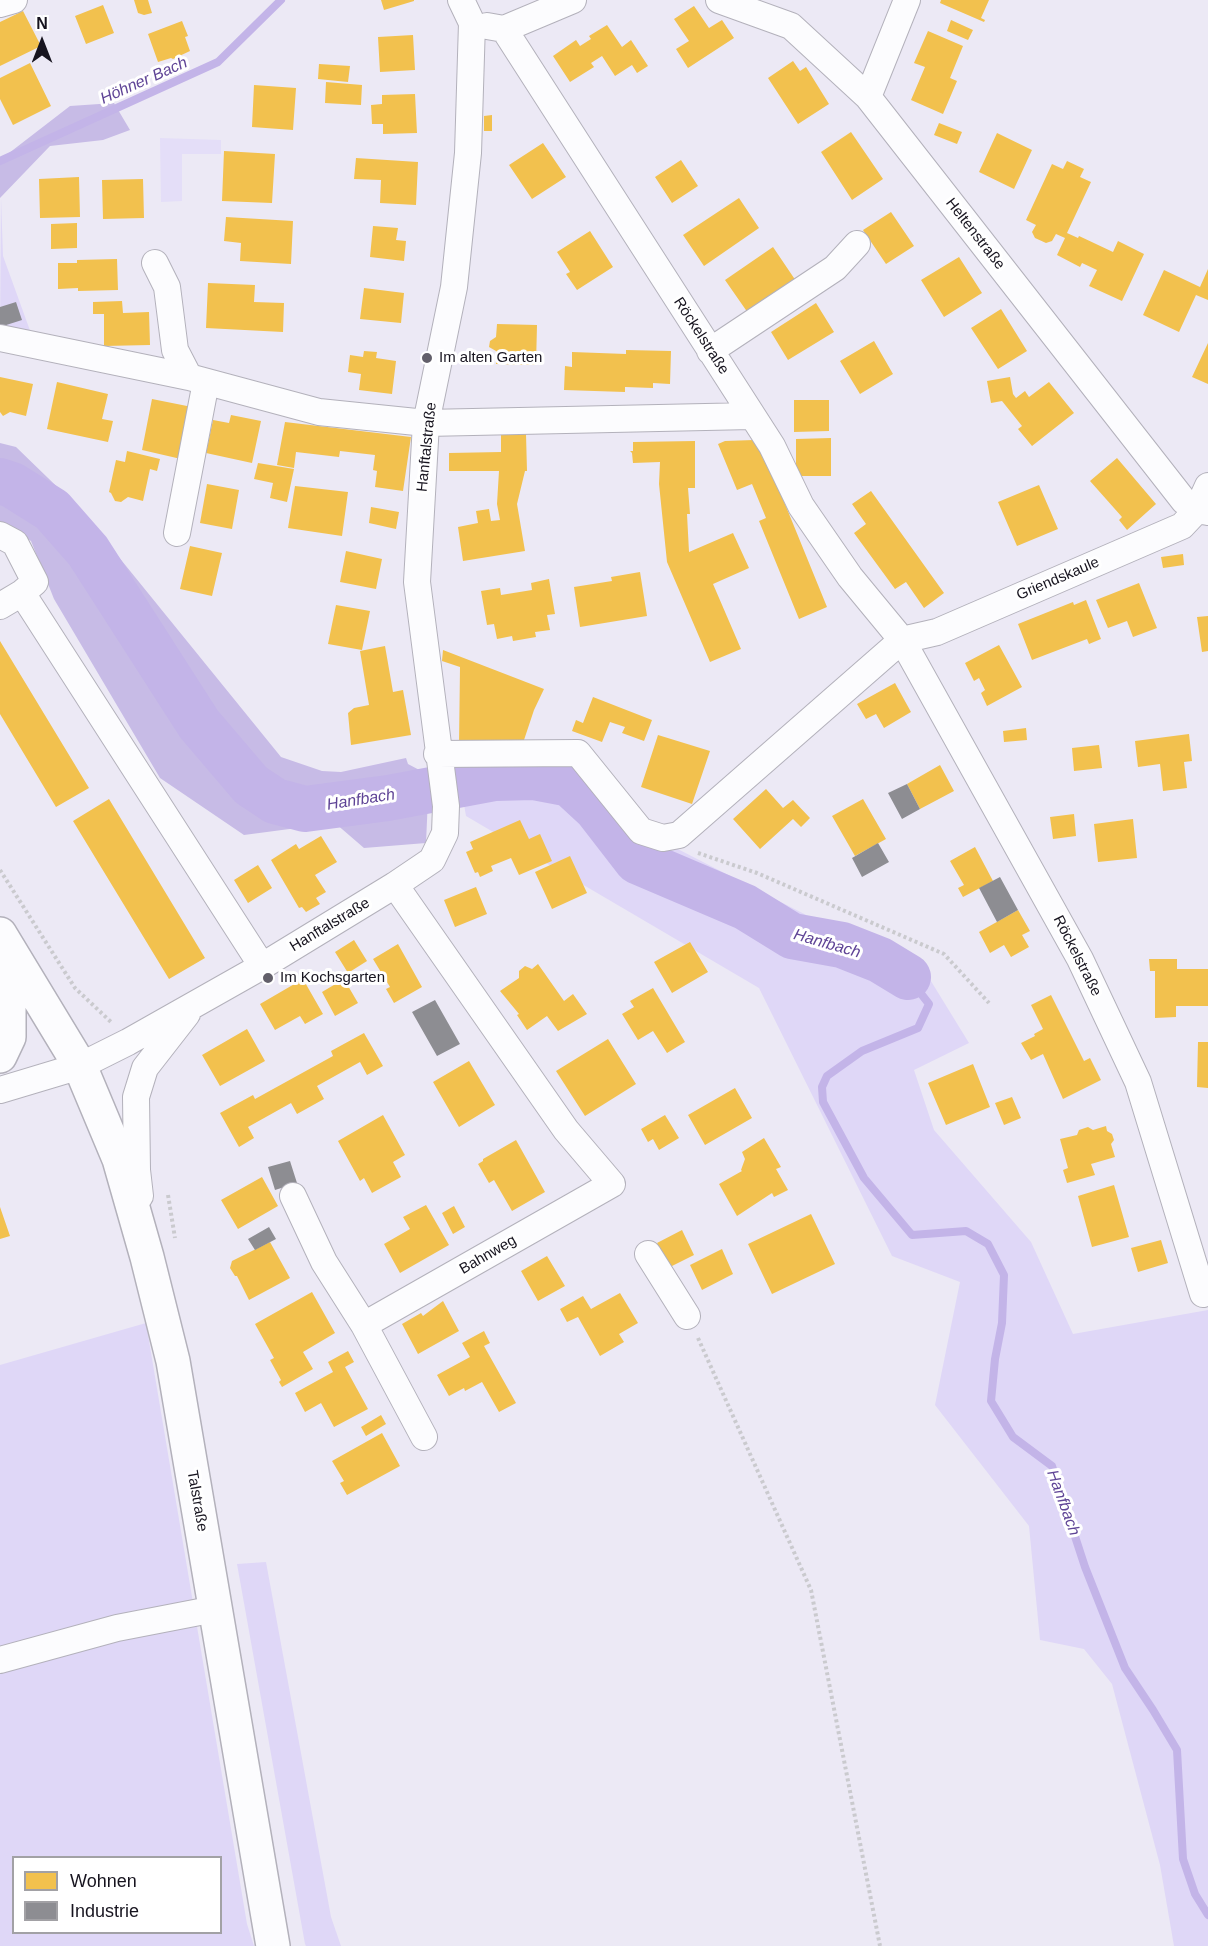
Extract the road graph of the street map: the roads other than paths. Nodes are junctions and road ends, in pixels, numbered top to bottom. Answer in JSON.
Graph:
{"nodes":[{"id":1,"x":14,"y":0,"type":"edge"},
{"id":2,"x":461,"y":0,"type":"edge"},
{"id":3,"x":573,"y":0,"type":"edge"},
{"id":4,"x":719,"y":0,"type":"edge"},
{"id":5,"x":907,"y":0,"type":"edge"},
{"id":6,"x":0,"y":4,"type":"edge"},
{"id":7,"x":472,"y":23,"type":"junction"},
{"id":8,"x":504,"y":29,"type":"junction"},
{"id":9,"x":868,"y":97,"type":"junction"},
{"id":10,"x":857,"y":244,"type":"dead end"},
{"id":11,"x":155,"y":263,"type":"dead end"},
{"id":12,"x":0,"y":338,"type":"edge"},
{"id":13,"x":710,"y":351,"type":"junction"},
{"id":14,"x":197,"y":380,"type":"junction"},
{"id":15,"x":752,"y":416,"type":"junction"},
{"id":16,"x":426,"y":423,"type":"junction"},
{"id":17,"x":1208,"y":486,"type":"edge"},
{"id":18,"x":1203,"y":511,"type":"edge"},
{"id":19,"x":177,"y":533,"type":"dead end"},
{"id":20,"x":0,"y":535,"type":"edge"},
{"id":21,"x":22,"y":593,"type":"junction"},
{"id":22,"x":0,"y":606,"type":"edge"},
{"id":23,"x":902,"y":640,"type":"junction"},
{"id":24,"x":439,"y":763,"type":"junction"},
{"id":25,"x":395,"y":885,"type":"junction"},
{"id":26,"x":0,"y":934,"type":"edge"},
{"id":27,"x":0,"y":952,"type":"edge"},
{"id":28,"x":262,"y":966,"type":"junction"},
{"id":29,"x":195,"y":1005,"type":"junction"},
{"id":30,"x":0,"y":1056,"type":"edge"},
{"id":31,"x":80,"y":1066,"type":"junction"},
{"id":32,"x":0,"y":1090,"type":"edge"},
{"id":33,"x":293,"y":1196,"type":"dead end"},
{"id":34,"x":648,"y":1254,"type":"dead end"},
{"id":35,"x":147,"y":1257,"type":"junction"},
{"id":36,"x":1203,"y":1294,"type":"dead end"},
{"id":37,"x":687,"y":1316,"type":"road end"},
{"id":38,"x":364,"y":1325,"type":"junction"},
{"id":39,"x":424,"y":1437,"type":"dead end"},
{"id":40,"x":215,"y":1609,"type":"junction"},
{"id":41,"x":0,"y":1660,"type":"edge"},
{"id":42,"x":273,"y":1946,"type":"edge"}],
"edges":[{"from":1,"to":6,"type":"street"},
{"from":2,"to":7,"type":"street","name":"Hanftalstraße"},
{"from":3,"to":8,"type":"street"},
{"from":4,"to":9,"type":"street","name":"Heltenstraße"},
{"from":5,"to":9,"type":"street"},
{"from":7,"to":8,"type":"street"},
{"from":7,"to":16,"type":"street","name":"Hanftalstraße"},
{"from":8,"to":13,"type":"street","name":"Röckelstraße"},
{"from":9,"to":18,"type":"street","name":"Heltenstraße"},
{"from":10,"to":13,"type":"street"},
{"from":11,"to":14,"type":"street"},
{"from":12,"to":14,"type":"street"},
{"from":13,"to":15,"type":"street","name":"Röckelstraße"},
{"from":14,"to":16,"type":"street"},
{"from":14,"to":19,"type":"street"},
{"from":15,"to":16,"type":"street"},
{"from":15,"to":23,"type":"street","name":"Röckelstraße"},
{"from":16,"to":24,"type":"street","name":"Hanftalstraße"},
{"from":17,"to":18,"type":"street"},
{"from":18,"to":23,"type":"street","name":"Griendskaule"},
{"from":20,"to":21,"type":"street"},
{"from":21,"to":22,"type":"street"},
{"from":21,"to":28,"type":"street"},
{"from":23,"to":24,"type":"street"},
{"from":23,"to":36,"type":"street","name":"Röckelstraße"},
{"from":24,"to":25,"type":"street","name":"Hanftalstraße"},
{"from":25,"to":28,"type":"street","name":"Hanftalstraße"},
{"from":25,"to":38,"type":"street","name":"Bahnweg"},
{"from":26,"to":31,"type":"main road","name":"Talstraße"},
{"from":27,"to":30,"type":"main road"},
{"from":28,"to":29,"type":"street","name":"Hanftalstraße"},
{"from":29,"to":31,"type":"street","name":"Hanftalstraße"},
{"from":29,"to":35,"type":"street","name":"Hanftalstraße"},
{"from":31,"to":32,"type":"street","name":"Hanftalstraße"},
{"from":31,"to":35,"type":"main road","name":"Talstraße"},
{"from":33,"to":38,"type":"street"},
{"from":34,"to":37,"type":"street"},
{"from":35,"to":40,"type":"main road","name":"Talstraße"},
{"from":38,"to":39,"type":"street"},
{"from":40,"to":41,"type":"street"},
{"from":40,"to":42,"type":"main road","name":"Talstraße"}]}
